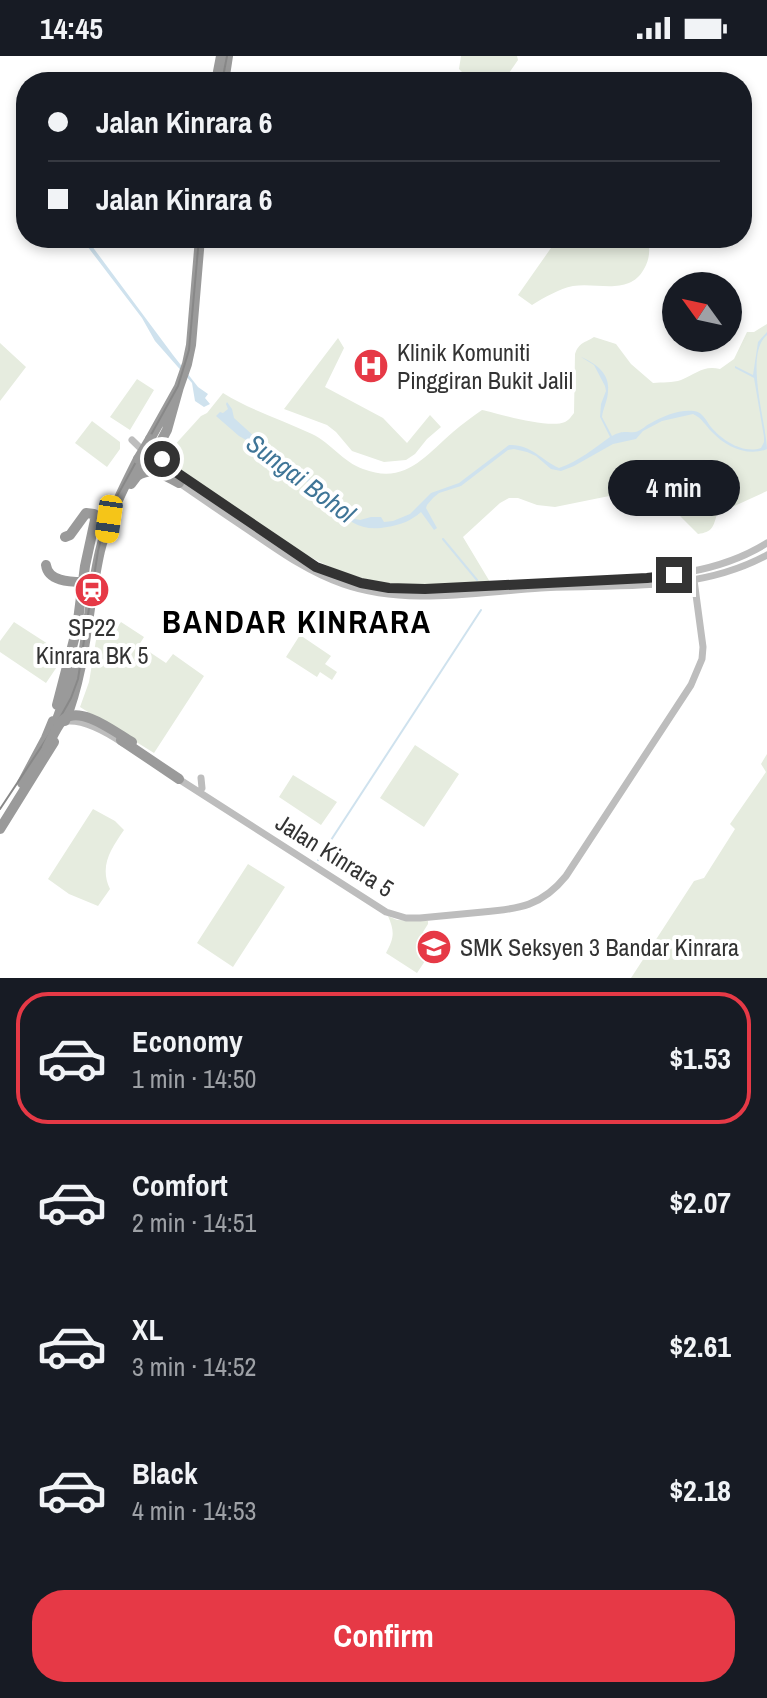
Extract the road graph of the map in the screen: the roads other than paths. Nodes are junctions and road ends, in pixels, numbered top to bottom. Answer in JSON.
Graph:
{"nodes":[{"id":1,"x":192,"y":248,"type":"edge"},
{"id":2,"x":199,"y":248,"type":"edge"},
{"id":3,"x":185,"y":361,"type":"junction"},
{"id":4,"x":180,"y":380,"type":"junction"},
{"id":5,"x":132,"y":438,"type":"dead end"},
{"id":6,"x":152,"y":439,"type":"junction"},
{"id":7,"x":144,"y":457,"type":"junction"},
{"id":8,"x":167,"y":466,"type":"junction"},
{"id":9,"x":136,"y":477,"type":"junction"},
{"id":10,"x":179,"y":483,"type":"junction"},
{"id":11,"x":106,"y":519,"type":"junction"},
{"id":12,"x":65,"y":537,"type":"dead end"},
{"id":13,"x":106,"y":543,"type":"junction"},
{"id":14,"x":767,"y":543,"type":"edge"},
{"id":15,"x":90,"y":544,"type":"junction"},
{"id":16,"x":767,"y":555,"type":"edge"},
{"id":17,"x":735,"y":559,"type":"junction"},
{"id":18,"x":46,"y":565,"type":"dead end"},
{"id":19,"x":319,"y":575,"type":"junction"},
{"id":20,"x":659,"y":577,"type":"junction"},
{"id":21,"x":705,"y":578,"type":"junction"},
{"id":22,"x":693,"y":580,"type":"junction"},
{"id":23,"x":337,"y":581,"type":"junction"},
{"id":24,"x":83,"y":582,"type":"junction"},
{"id":25,"x":680,"y":582,"type":"junction"},
{"id":26,"x":499,"y":590,"type":"junction"},
{"id":27,"x":694,"y":591,"type":"junction"},
{"id":28,"x":80,"y":631,"type":"junction"},
{"id":29,"x":81,"y":670,"type":"junction"},
{"id":30,"x":65,"y":692,"type":"dead end"},
{"id":31,"x":74,"y":701,"type":"junction"},
{"id":32,"x":670,"y":711,"type":"junction"},
{"id":33,"x":59,"y":733,"type":"junction"},
{"id":34,"x":119,"y":739,"type":"dead end"},
{"id":35,"x":132,"y":742,"type":"junction"},
{"id":36,"x":179,"y":779,"type":"junction"},
{"id":37,"x":24,"y":780,"type":"junction"},
{"id":38,"x":0,"y":816,"type":"edge"},
{"id":39,"x":0,"y":829,"type":"edge"},
{"id":40,"x":495,"y":911,"type":"junction"},
{"id":41,"x":475,"y":913,"type":"junction"}],
"edges":[{"from":1,"to":3,"type":"highway"},
{"from":2,"to":3,"type":"highway"},
{"from":3,"to":4,"type":"highway"},
{"from":4,"to":6,"type":"highway"},
{"from":4,"to":6,"type":"highway"},
{"from":5,"to":7,"type":"main road"},
{"from":6,"to":7,"type":"highway","bridge":true},
{"from":6,"to":7,"type":"highway"},
{"from":6,"to":8,"type":"highway"},
{"from":7,"to":8,"type":"main road"},
{"from":7,"to":9,"type":"highway"},
{"from":7,"to":10,"type":"main road"},
{"from":7,"to":11,"type":"highway"},
{"from":8,"to":26,"type":"main road"},
{"from":9,"to":10,"type":"highway"},
{"from":9,"to":13,"type":"highway"},
{"from":10,"to":19,"type":"main road"},
{"from":11,"to":13,"type":"highway"},
{"from":11,"to":15,"type":"highway"},
{"from":11,"to":28,"type":"highway"},
{"from":11,"to":29,"type":"highway"},
{"from":12,"to":15,"type":"highway"},
{"from":13,"to":29,"type":"highway"},
{"from":14,"to":17,"type":"main road"},
{"from":15,"to":24,"type":"highway"},
{"from":16,"to":21,"type":"main road"},
{"from":17,"to":20,"type":"main road"},
{"from":17,"to":22,"type":"main road"},
{"from":18,"to":24,"type":"highway"},
{"from":19,"to":23,"type":"main road"},
{"from":19,"to":23,"type":"main road"},
{"from":20,"to":22,"type":"main road"},
{"from":20,"to":26,"type":"main road"},
{"from":21,"to":22,"type":"main road"},
{"from":21,"to":27,"type":"main road"},
{"from":22,"to":25,"type":"main road"},
{"from":22,"to":27,"type":"main road","name":"Jalan Kinrara 5"},
{"from":23,"to":26,"type":"main road"},
{"from":24,"to":37,"type":"highway"},
{"from":25,"to":26,"type":"main road"},
{"from":25,"to":27,"type":"main road"},
{"from":27,"to":32,"type":"main road","name":"Jalan Kinrara 5"},
{"from":28,"to":30,"type":"highway"},
{"from":28,"to":37,"type":"highway"},
{"from":29,"to":31,"type":"highway"},
{"from":31,"to":33,"type":"highway"},
{"from":31,"to":35,"type":"main road","name":"Jalan Kinrara 5"},
{"from":32,"to":35,"type":"main road","name":"Jalan Kinrara 5"},
{"from":32,"to":40,"type":"main road","name":"Jalan Kinrara 5"},
{"from":33,"to":36,"type":"main road","name":"Jalan Kinrara 5"},
{"from":33,"to":39,"type":"highway"},
{"from":34,"to":36,"type":"highway"},
{"from":35,"to":37,"type":"highway","bridge":true},
{"from":36,"to":41,"type":"main road","name":"Jalan Kinrara 5"},
{"from":37,"to":38,"type":"highway"},
{"from":40,"to":41,"type":"main road","name":"Jalan Kinrara 5"},
{"from":40,"to":41,"type":"main road"}]}
